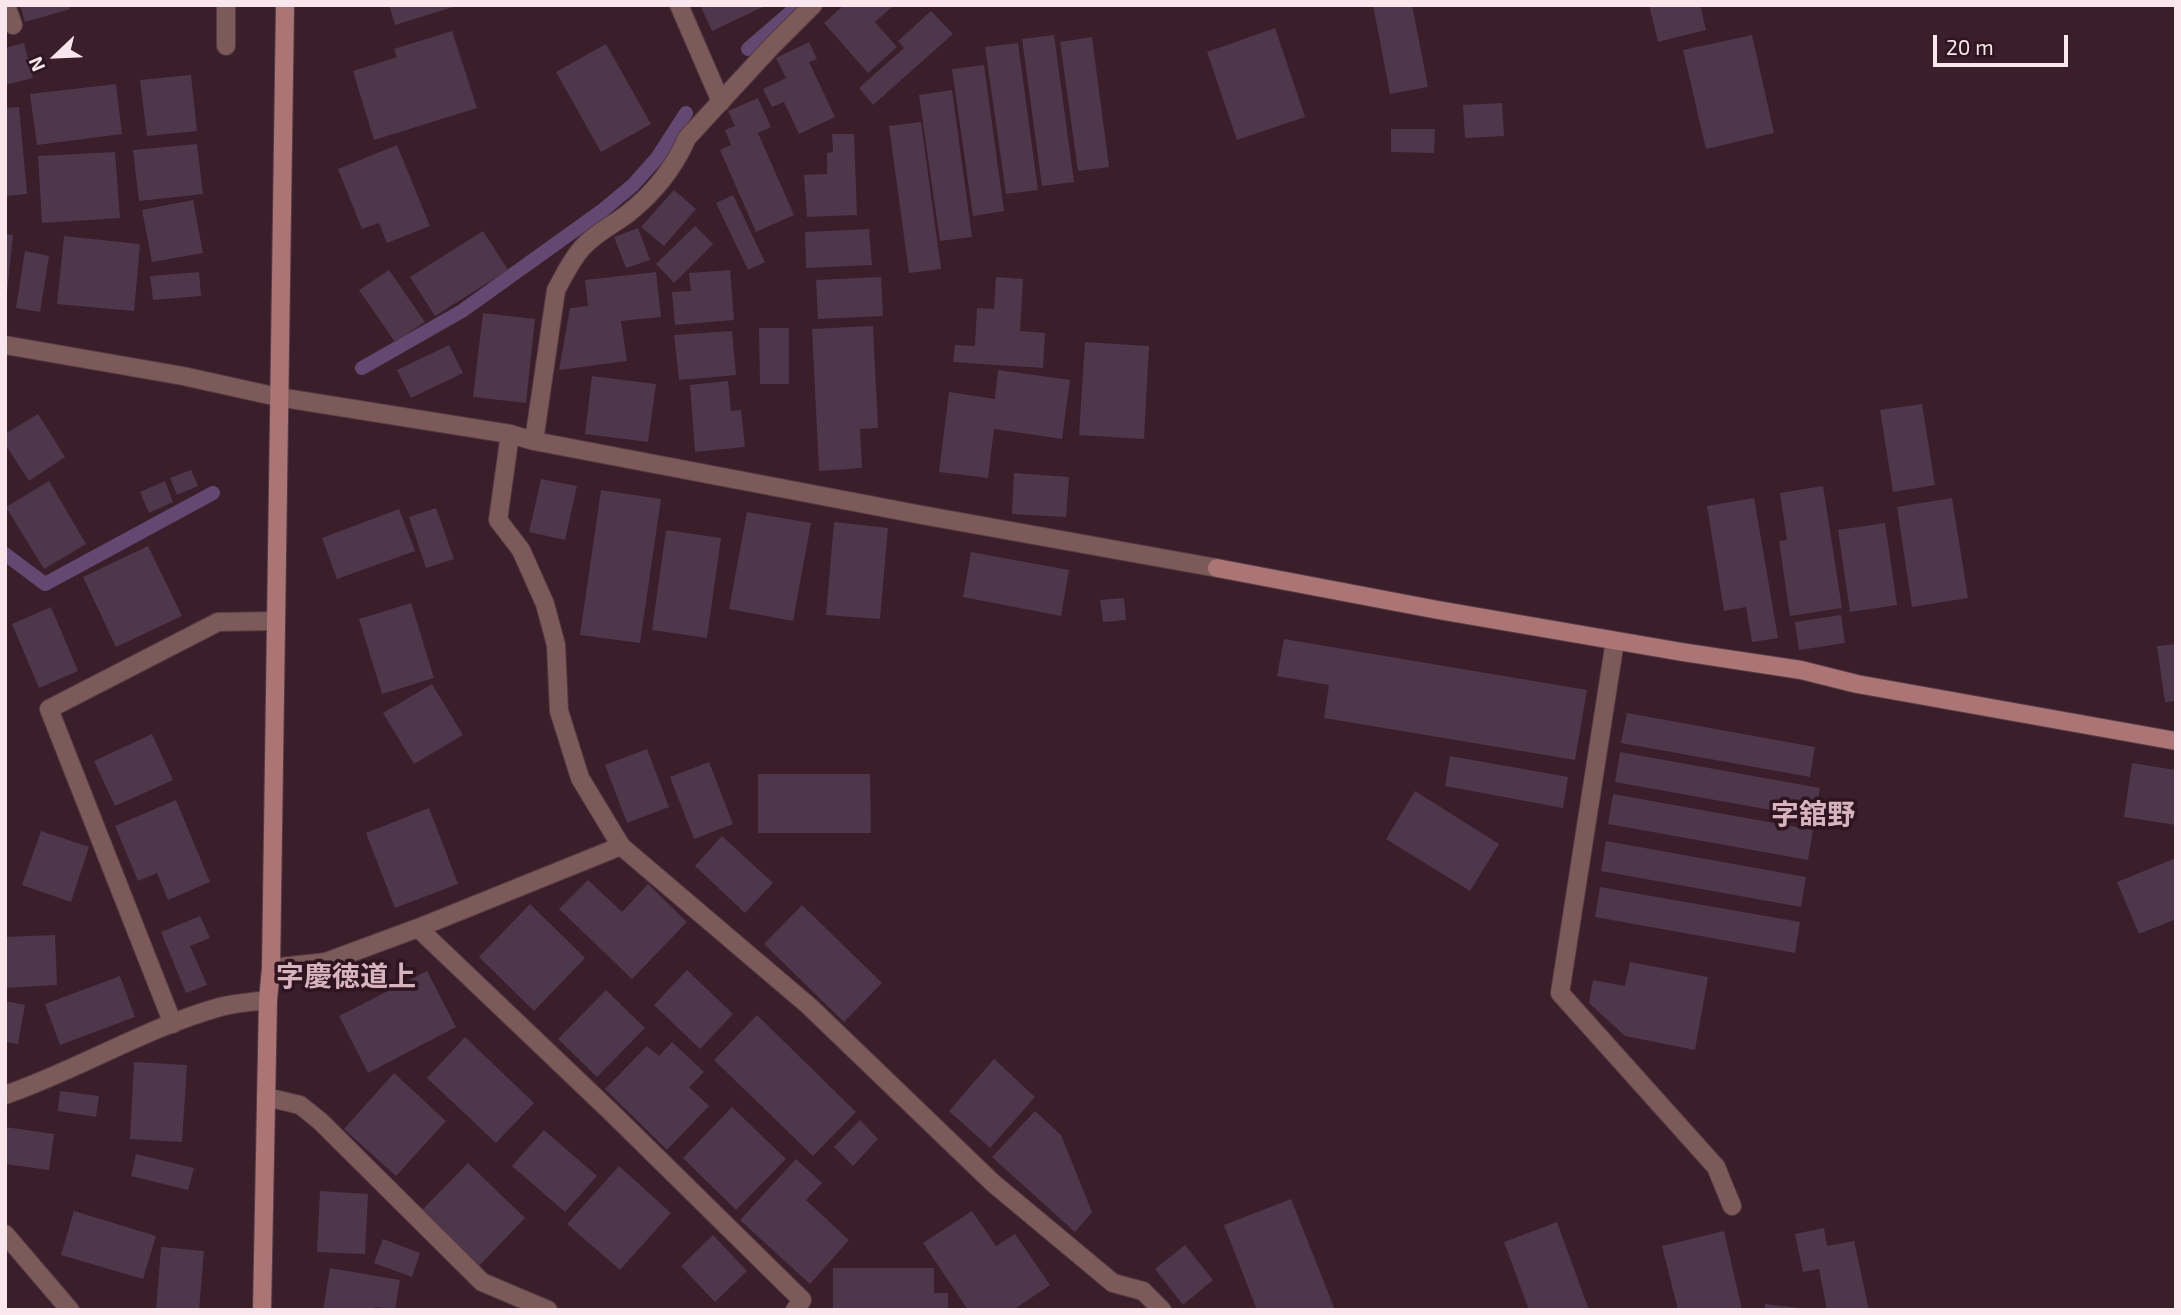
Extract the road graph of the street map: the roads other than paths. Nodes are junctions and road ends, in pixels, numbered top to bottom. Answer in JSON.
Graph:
{"nodes":[{"id":1,"x":6,"y":5,"type":"edge"},
{"id":2,"x":226,"y":5,"type":"edge"},
{"id":3,"x":285,"y":5,"type":"edge"},
{"id":4,"x":679,"y":5,"type":"edge"},
{"id":5,"x":813,"y":5,"type":"edge"},
{"id":6,"x":13,"y":25,"type":"dead end"},
{"id":7,"x":226,"y":46,"type":"dead end"},
{"id":8,"x":721,"y":102,"type":"junction"},
{"id":9,"x":5,"y":345,"type":"edge"},
{"id":10,"x":278,"y":397,"type":"junction"},
{"id":11,"x":510,"y":434,"type":"junction"},
{"id":12,"x":534,"y":441,"type":"junction"},
{"id":13,"x":276,"y":621,"type":"junction"},
{"id":14,"x":1615,"y":640,"type":"junction"},
{"id":15,"x":2176,"y":741,"type":"edge"},
{"id":16,"x":621,"y":846,"type":"junction"},
{"id":17,"x":418,"y":928,"type":"junction"},
{"id":18,"x":271,"y":968,"type":"junction"},
{"id":19,"x":268,"y":1000,"type":"junction"},
{"id":20,"x":173,"y":1024,"type":"junction"},
{"id":21,"x":5,"y":1095,"type":"edge"},
{"id":22,"x":266,"y":1097,"type":"junction"},
{"id":23,"x":1732,"y":1206,"type":"dead end"},
{"id":24,"x":5,"y":1234,"type":"edge"},
{"id":25,"x":70,"y":1310,"type":"edge"},
{"id":26,"x":262,"y":1310,"type":"edge"},
{"id":27,"x":548,"y":1310,"type":"edge"},
{"id":28,"x":795,"y":1310,"type":"edge"},
{"id":29,"x":1162,"y":1310,"type":"edge"}],
"edges":[{"from":1,"to":6,"type":"street"},
{"from":2,"to":7,"type":"street"},
{"from":3,"to":10,"type":"street"},
{"from":4,"to":8,"type":"street"},
{"from":5,"to":8,"type":"street"},
{"from":8,"to":12,"type":"street"},
{"from":9,"to":10,"type":"street"},
{"from":10,"to":11,"type":"street"},
{"from":10,"to":13,"type":"street"},
{"from":11,"to":12,"type":"street"},
{"from":11,"to":16,"type":"street"},
{"from":12,"to":14,"type":"street"},
{"from":13,"to":18,"type":"street"},
{"from":13,"to":20,"type":"street"},
{"from":14,"to":15,"type":"street"},
{"from":14,"to":23,"type":"street"},
{"from":16,"to":17,"type":"street"},
{"from":16,"to":29,"type":"street"},
{"from":17,"to":18,"type":"street"},
{"from":17,"to":28,"type":"street"},
{"from":18,"to":19,"type":"street"},
{"from":19,"to":20,"type":"street"},
{"from":19,"to":22,"type":"street"},
{"from":20,"to":21,"type":"street"},
{"from":22,"to":26,"type":"street"},
{"from":22,"to":27,"type":"street"},
{"from":24,"to":25,"type":"street"}]}
